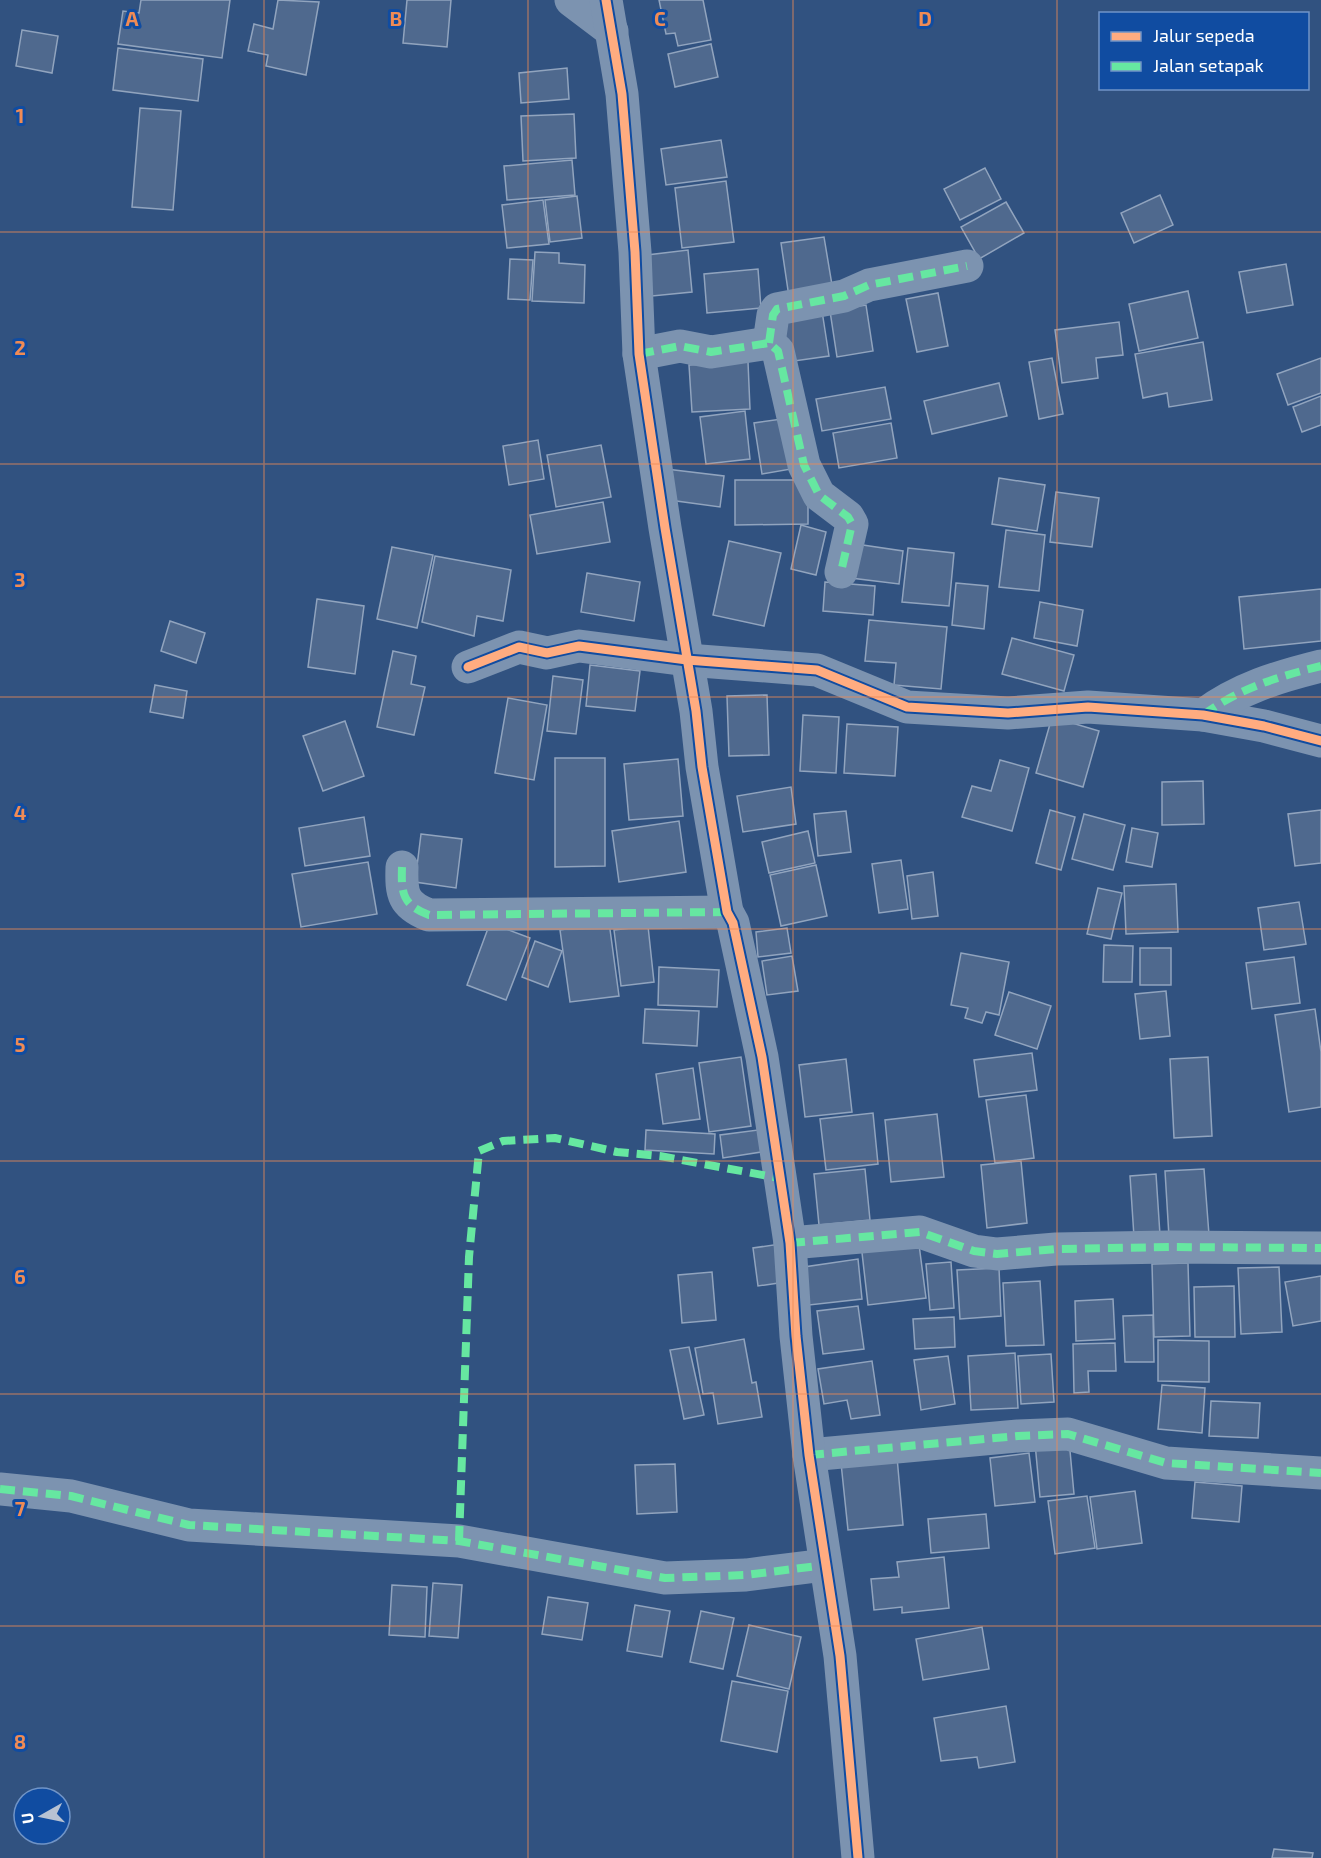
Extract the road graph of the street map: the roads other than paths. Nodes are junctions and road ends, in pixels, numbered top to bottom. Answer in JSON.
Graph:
{"nodes":[{"id":1,"x":571,"y":0,"type":"edge"},
{"id":2,"x":609,"y":15,"type":"edge"},
{"id":3,"x":967,"y":266,"type":"dead end"},
{"id":4,"x":769,"y":344,"type":"junction"},
{"id":5,"x":639,"y":354,"type":"junction"},
{"id":6,"x":841,"y":572,"type":"dead end"},
{"id":7,"x":687,"y":660,"type":"junction"},
{"id":8,"x":468,"y":666,"type":"dead end"},
{"id":9,"x":1321,"y":666,"type":"edge"},
{"id":10,"x":1203,"y":715,"type":"junction"},
{"id":11,"x":1321,"y":741,"type":"edge"},
{"id":12,"x":402,"y":867,"type":"dead end"},
{"id":13,"x":727,"y":912,"type":"junction"},
{"id":14,"x":790,"y":1244,"type":"junction"},
{"id":15,"x":1321,"y":1248,"type":"edge"},
{"id":16,"x":809,"y":1455,"type":"junction"},
{"id":17,"x":1321,"y":1473,"type":"edge"},
{"id":18,"x":0,"y":1489,"type":"edge"},
{"id":19,"x":825,"y":1565,"type":"junction"},
{"id":20,"x":858,"y":1858,"type":"edge"}],
"edges":[{"from":1,"to":2,"type":"street"},
{"from":2,"to":5,"type":"street"},
{"from":3,"to":4,"type":"street"},
{"from":4,"to":5,"type":"street"},
{"from":4,"to":6,"type":"street"},
{"from":5,"to":7,"type":"street"},
{"from":7,"to":8,"type":"street"},
{"from":7,"to":10,"type":"street"},
{"from":7,"to":13,"type":"street"},
{"from":9,"to":10,"type":"street"},
{"from":10,"to":11,"type":"street"},
{"from":12,"to":13,"type":"street"},
{"from":13,"to":14,"type":"street"},
{"from":14,"to":15,"type":"street"},
{"from":14,"to":16,"type":"street"},
{"from":16,"to":17,"type":"street"},
{"from":16,"to":19,"type":"street"},
{"from":18,"to":19,"type":"street"},
{"from":19,"to":20,"type":"street"}]}
